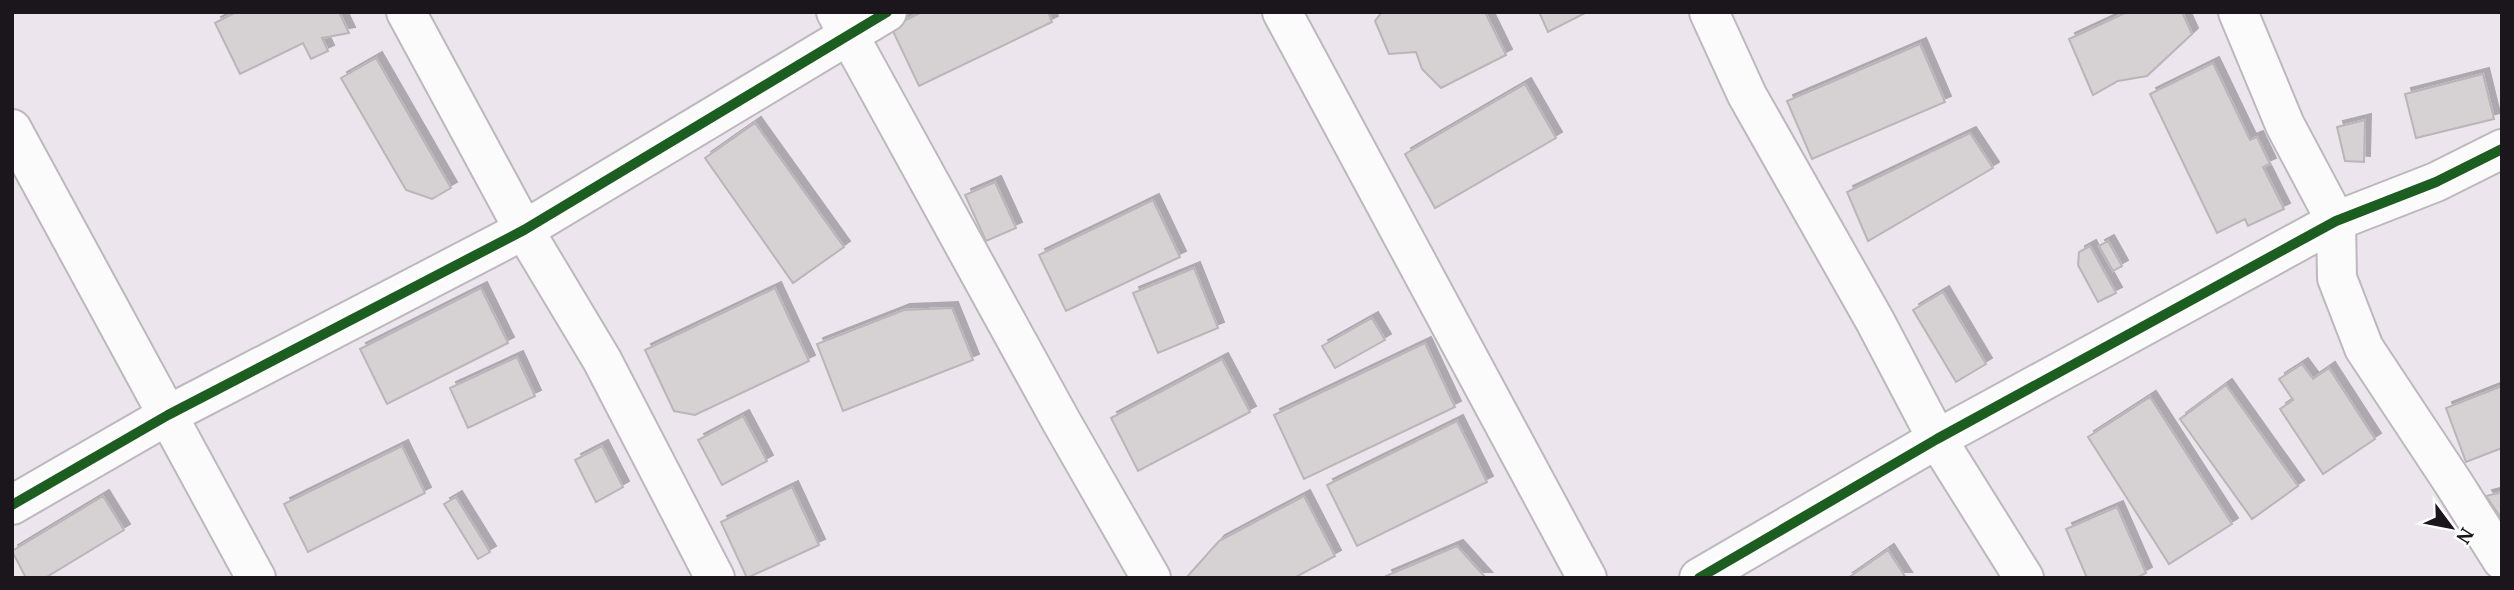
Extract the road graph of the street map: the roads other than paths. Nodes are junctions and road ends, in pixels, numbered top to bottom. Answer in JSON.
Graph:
{"nodes":[{"id":1,"x":406,"y":12,"type":"edge"},
{"id":2,"x":887,"y":12,"type":"edge"},
{"id":3,"x":1282,"y":12,"type":"edge"},
{"id":4,"x":1709,"y":12,"type":"edge"},
{"id":5,"x":2238,"y":12,"type":"edge"},
{"id":6,"x":842,"y":23,"type":"edge"},
{"id":7,"x":12,"y":129,"type":"edge"},
{"id":8,"x":2502,"y":149,"type":"edge"},
{"id":9,"x":2336,"y":221,"type":"junction"},
{"id":10,"x":524,"y":230,"type":"junction"},
{"id":11,"x":167,"y":415,"type":"junction"},
{"id":12,"x":1937,"y":439,"type":"junction"},
{"id":13,"x":12,"y":505,"type":"edge"},
{"id":14,"x":2502,"y":560,"type":"edge"},
{"id":15,"x":256,"y":578,"type":"edge"},
{"id":16,"x":715,"y":578,"type":"edge"},
{"id":17,"x":1152,"y":578,"type":"edge"},
{"id":18,"x":1587,"y":578,"type":"edge"},
{"id":19,"x":1699,"y":578,"type":"edge"},
{"id":20,"x":2024,"y":578,"type":"edge"}],
"edges":[{"from":1,"to":10,"type":"street"},
{"from":2,"to":6,"type":"street"},
{"from":3,"to":18,"type":"street"},
{"from":4,"to":12,"type":"street"},
{"from":5,"to":9,"type":"street"},
{"from":6,"to":10,"type":"street"},
{"from":6,"to":17,"type":"street"},
{"from":7,"to":11,"type":"street"},
{"from":8,"to":9,"type":"street"},
{"from":9,"to":12,"type":"street"},
{"from":9,"to":14,"type":"street"},
{"from":10,"to":11,"type":"street"},
{"from":10,"to":16,"type":"street"},
{"from":11,"to":13,"type":"street"},
{"from":11,"to":15,"type":"street"},
{"from":12,"to":19,"type":"street"},
{"from":12,"to":20,"type":"street"}]}
